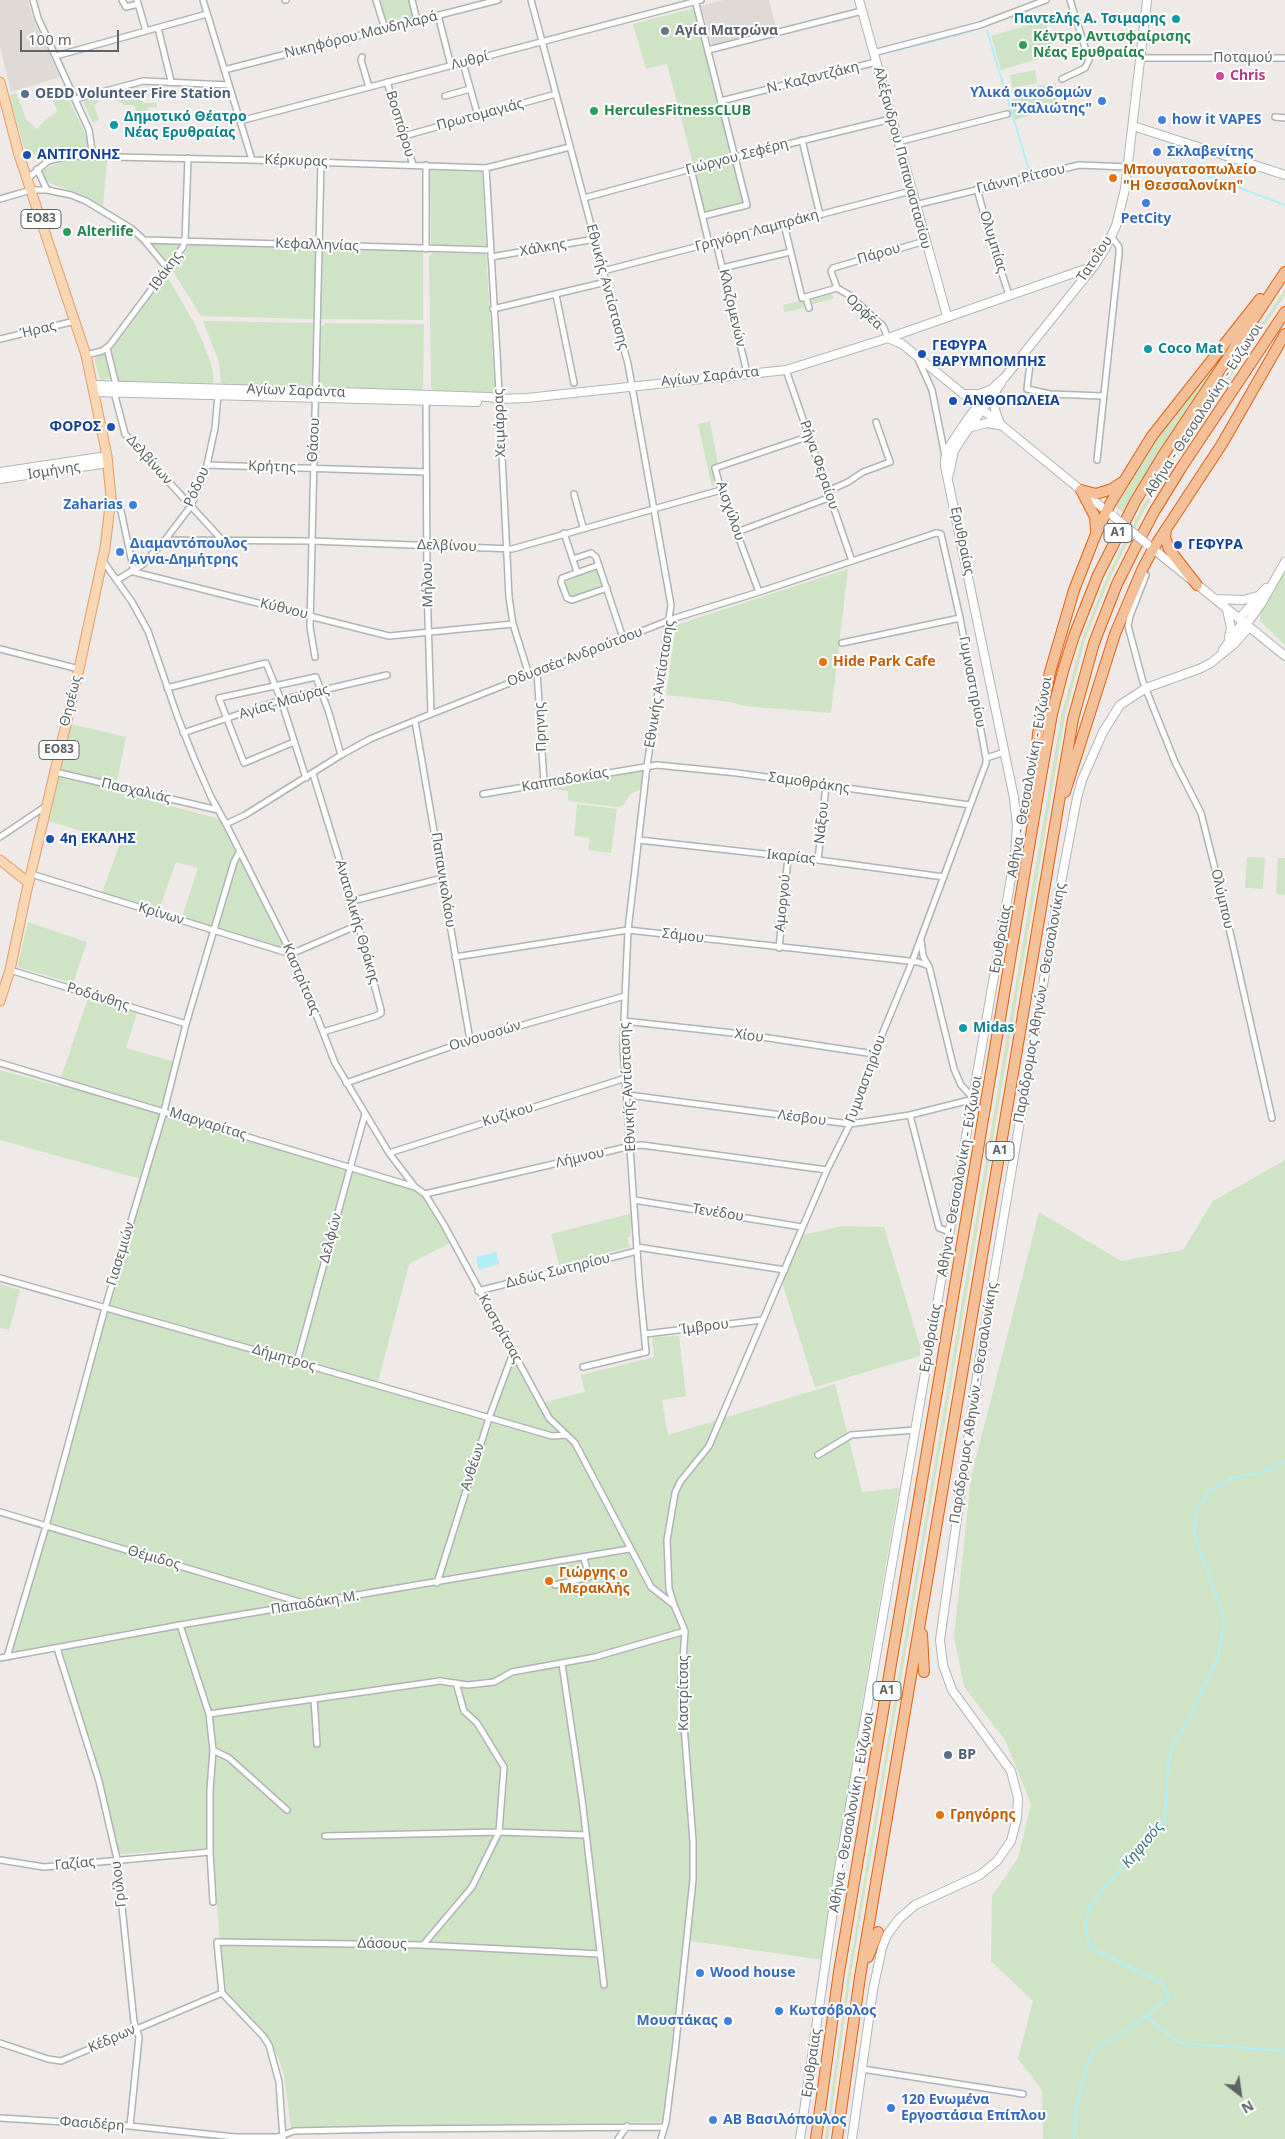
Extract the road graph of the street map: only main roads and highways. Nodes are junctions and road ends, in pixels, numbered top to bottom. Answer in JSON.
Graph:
{"nodes":[{"id":1,"x":859,"y":0,"type":"edge"},
{"id":2,"x":1147,"y":0,"type":"edge"},
{"id":3,"x":0,"y":82,"type":"edge"},
{"id":4,"x":1133,"y":126,"type":"junction"},
{"id":5,"x":1285,"y":175,"type":"edge"},
{"id":6,"x":1094,"y":266,"type":"junction"},
{"id":7,"x":1285,"y":267,"type":"edge"},
{"id":8,"x":1285,"y":272,"type":"edge"},
{"id":9,"x":1285,"y":312,"type":"edge"},
{"id":10,"x":947,"y":316,"type":"junction"},
{"id":11,"x":1285,"y":334,"type":"edge"},
{"id":12,"x":888,"y":338,"type":"junction"},
{"id":13,"x":115,"y":388,"type":"junction"},
{"id":14,"x":93,"y":389,"type":"junction"},
{"id":15,"x":994,"y":391,"type":"junction"},
{"id":16,"x":316,"y":394,"type":"junction"},
{"id":17,"x":963,"y":394,"type":"junction"},
{"id":18,"x":980,"y":408,"type":"junction"},
{"id":19,"x":1001,"y":426,"type":"junction"},
{"id":20,"x":967,"y":430,"type":"junction"},
{"id":21,"x":108,"y":460,"type":"junction"},
{"id":22,"x":0,"y":472,"type":"edge"},
{"id":23,"x":0,"y":479,"type":"edge"},
{"id":24,"x":950,"y":481,"type":"junction"},
{"id":25,"x":1124,"y":481,"type":"junction"},
{"id":26,"x":1081,"y":490,"type":"junction"},
{"id":27,"x":1110,"y":513,"type":"junction"},
{"id":28,"x":1169,"y":525,"type":"junction"},
{"id":29,"x":1096,"y":534,"type":"junction"},
{"id":30,"x":1150,"y":546,"type":"junction"},
{"id":31,"x":1285,"y":562,"type":"edge"},
{"id":32,"x":1276,"y":577,"type":"junction"},
{"id":33,"x":1197,"y":585,"type":"junction"},
{"id":34,"x":1262,"y":593,"type":"junction"},
{"id":35,"x":1214,"y":599,"type":"junction"},
{"id":36,"x":1227,"y":609,"type":"junction"},
{"id":37,"x":1244,"y":623,"type":"junction"},
{"id":38,"x":1229,"y":639,"type":"junction"},
{"id":39,"x":1221,"y":654,"type":"junction"},
{"id":40,"x":1285,"y":656,"type":"edge"},
{"id":41,"x":1033,"y":830,"type":"junction"},
{"id":42,"x":1054,"y":834,"type":"junction"},
{"id":43,"x":0,"y":860,"type":"edge"},
{"id":44,"x":30,"y":878,"type":"junction"},
{"id":45,"x":0,"y":1001,"type":"edge"},
{"id":46,"x":922,"y":1613,"type":"junction"},
{"id":47,"x":924,"y":1672,"type":"dead end"},
{"id":48,"x":878,"y":1932,"type":"dead end"},
{"id":49,"x":860,"y":1977,"type":"junction"},
{"id":50,"x":800,"y":2139,"type":"edge"},
{"id":51,"x":816,"y":2139,"type":"edge"},
{"id":52,"x":838,"y":2139,"type":"edge"},
{"id":53,"x":852,"y":2139,"type":"edge"}],
"edges":[{"from":1,"to":10,"type":"main road","name":"Αλέξανδρου Παπαναστασίου"},
{"from":2,"to":4,"type":"main road","name":"Τατοΐου"},
{"from":3,"to":14,"type":"main road","number":"ΕΟ83"},
{"from":4,"to":5,"type":"main road"},
{"from":4,"to":6,"type":"main road","name":"Τατοΐου"},
{"from":6,"to":10,"type":"main road"},
{"from":6,"to":15,"type":"main road","name":"Τατοΐου"},
{"from":7,"to":25,"type":"highway"},
{"from":8,"to":41,"type":"highway","name":"Αθήνα - Θεσσαλονίκη - Εύζωνοι","number":"Α1"},
{"from":9,"to":42,"type":"highway","name":"Αθήνα - Θεσσαλονίκη - Εύζωνοι","number":"Α1"},
{"from":10,"to":12,"type":"main road","name":"Αγίων Σαράντα"},
{"from":11,"to":28,"type":"highway"},
{"from":12,"to":16,"type":"main road","name":"Αγίων Σαράντα"},
{"from":12,"to":17,"type":"main road","name":"Ερυθραίας"},
{"from":13,"to":14,"type":"main road","name":"Αγίων Σαράντα"},
{"from":13,"to":16,"type":"main road","name":"Αγίων Σαράντα"},
{"from":13,"to":16,"type":"main road","name":"Αγίων Σαράντα"},
{"from":14,"to":21,"type":"main road","number":"ΕΟ83"},
{"from":15,"to":17,"type":"main road"},
{"from":15,"to":18,"type":"main road","name":"Τατοΐου"},
{"from":15,"to":19,"type":"main road"},
{"from":17,"to":18,"type":"main road","name":"Ερυθραίας"},
{"from":18,"to":19,"type":"main road","name":"Ερυθραίας"},
{"from":18,"to":20,"type":"main road","name":"Ερυθραίας"},
{"from":18,"to":24,"type":"main road","name":"Ερυθραίας"},
{"from":19,"to":20,"type":"main road"},
{"from":19,"to":26,"type":"main road","name":"Ερυθραίας"},
{"from":20,"to":24,"type":"main road","name":"Ερυθραίας"},
{"from":21,"to":22,"type":"main road","name":"Ισμήνης"},
{"from":21,"to":23,"type":"main road","name":"Ισμήνης"},
{"from":21,"to":44,"type":"main road","name":"Θησέως","number":"ΕΟ83"},
{"from":24,"to":50,"type":"main road","name":"Ερυθραίας"},
{"from":25,"to":26,"type":"highway"},
{"from":25,"to":27,"type":"highway"},
{"from":26,"to":27,"type":"main road","name":"Ερυθραίας"},
{"from":26,"to":29,"type":"highway"},
{"from":27,"to":29,"type":"highway"},
{"from":27,"to":30,"type":"main road","name":"Ερυθραίας","bridge":true},
{"from":28,"to":30,"type":"highway"},
{"from":28,"to":33,"type":"highway"},
{"from":29,"to":41,"type":"highway"},
{"from":30,"to":33,"type":"main road","name":"Ερυθραίας"},
{"from":30,"to":42,"type":"highway"},
{"from":31,"to":32,"type":"main road","name":"Παράδρομος Αθηνών - Θεσσαλονίκης"},
{"from":32,"to":34,"type":"main road","name":"Παράδρομος Αθηνών - Θεσσαλονίκης"},
{"from":32,"to":37,"type":"main road","name":"Παράδρομος Αθηνών - Θεσσαλονίκης"},
{"from":33,"to":35,"type":"main road","name":"Ερυθραίας"},
{"from":34,"to":35,"type":"main road"},
{"from":34,"to":37,"type":"main road","name":"Παράδρομος Αθηνών - Θεσσαλονίκης"},
{"from":35,"to":36,"type":"main road","name":"Ερυθραίας"},
{"from":36,"to":37,"type":"main road","name":"Ερυθραίας"},
{"from":36,"to":38,"type":"main road"},
{"from":37,"to":38,"type":"main road","name":"Παράδρομος Αθηνών - Θεσσαλονίκης"},
{"from":37,"to":39,"type":"main road","name":"Παράδρομος Αθηνών - Θεσσαλονίκης"},
{"from":37,"to":40,"type":"main road","name":"Ερυθραίας"},
{"from":38,"to":39,"type":"main road","name":"Παράδρομος Αθηνών - Θεσσαλονίκης"},
{"from":39,"to":53,"type":"main road","name":"Παράδρομος Αθηνών - Θεσσαλονίκης"},
{"from":41,"to":51,"type":"highway","name":"Αθήνα - Θεσσαλονίκη - Εύζωνοι","number":"Α1"},
{"from":42,"to":46,"type":"highway","name":"Αθήνα - Θεσσαλονίκη - Εύζωνοι","number":"Α1"},
{"from":43,"to":44,"type":"main road"},
{"from":44,"to":45,"type":"main road","name":"Θησέως","number":"ΕΟ83"},
{"from":46,"to":47,"type":"highway"},
{"from":46,"to":49,"type":"highway","name":"Αθήνα - Θεσσαλονίκη - Εύζωνοι","number":"Α1"},
{"from":48,"to":49,"type":"highway"},
{"from":49,"to":52,"type":"highway","name":"Αθήνα - Θεσσαλονίκη - Εύζωνοι","number":"Α1"}]}
